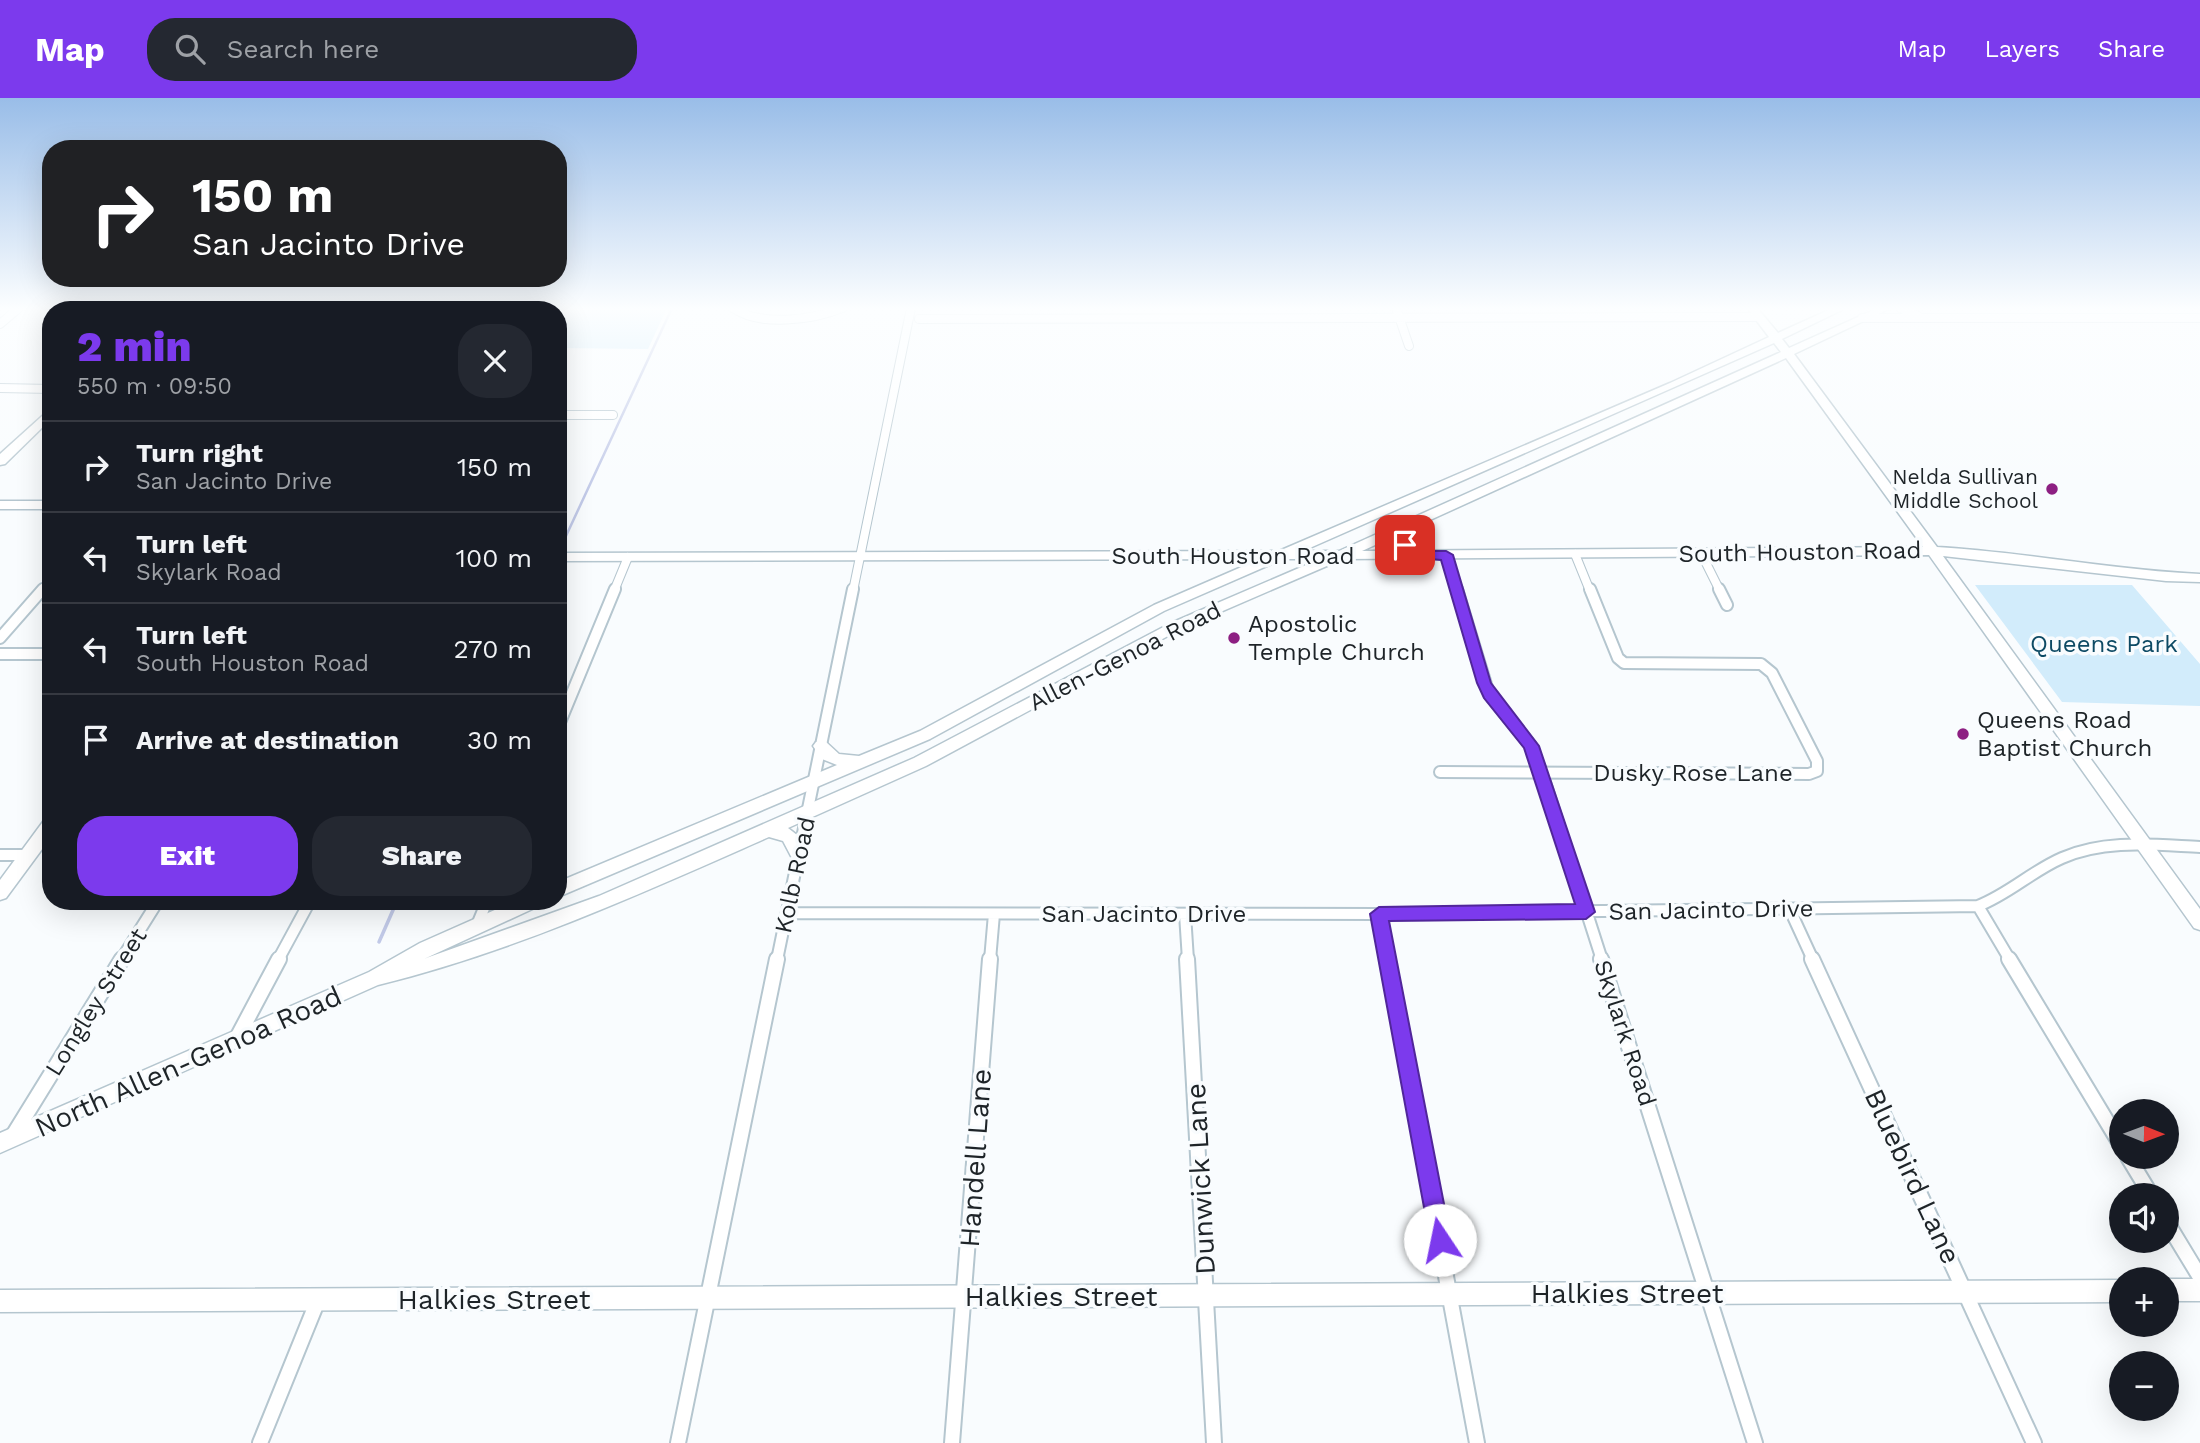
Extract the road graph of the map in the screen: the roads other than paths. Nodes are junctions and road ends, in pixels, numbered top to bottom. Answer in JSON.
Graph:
{"nodes":[{"id":1,"x":898,"y":371,"type":"edge"},
{"id":2,"x":1702,"y":371,"type":"edge"},
{"id":3,"x":1746,"y":371,"type":"edge"},
{"id":4,"x":1801,"y":371,"type":"edge"},
{"id":5,"x":0,"y":388,"type":"edge"},
{"id":6,"x":42,"y":388,"type":"edge"},
{"id":7,"x":1636,"y":401,"type":"junction"},
{"id":8,"x":1657,"y":413,"type":"junction"},
{"id":9,"x":567,"y":415,"type":"edge"},
{"id":10,"x":613,"y":415,"type":"dead end"},
{"id":11,"x":42,"y":421,"type":"edge"},
{"id":12,"x":0,"y":461,"type":"edge"},
{"id":13,"x":1451,"y":481,"type":"junction"},
{"id":14,"x":1469,"y":495,"type":"junction"},
{"id":15,"x":0,"y":505,"type":"edge"},
{"id":16,"x":42,"y":505,"type":"edge"},
{"id":17,"x":1368,"y":518,"type":"junction"},
{"id":18,"x":1402,"y":527,"type":"junction"},
{"id":19,"x":1932,"y":551,"type":"junction"},
{"id":20,"x":861,"y":554,"type":"junction"},
{"id":21,"x":1575,"y":554,"type":"junction"},
{"id":22,"x":1701,"y":554,"type":"junction"},
{"id":23,"x":1341,"y":555,"type":"junction"},
{"id":24,"x":1422,"y":555,"type":"junction"},
{"id":25,"x":1446,"y":555,"type":"junction"},
{"id":26,"x":567,"y":557,"type":"edge"},
{"id":27,"x":628,"y":557,"type":"junction"},
{"id":28,"x":1211,"y":557,"type":"junction"},
{"id":29,"x":1277,"y":557,"type":"junction"},
{"id":30,"x":2200,"y":578,"type":"edge"},
{"id":31,"x":1222,"y":581,"type":"junction"},
{"id":32,"x":42,"y":590,"type":"edge"},
{"id":33,"x":1252,"y":593,"type":"junction"},
{"id":34,"x":1727,"y":605,"type":"dead end"},
{"id":35,"x":1159,"y":608,"type":"junction"},
{"id":36,"x":1176,"y":626,"type":"junction"},
{"id":37,"x":0,"y":638,"type":"edge"},
{"id":38,"x":0,"y":654,"type":"edge"},
{"id":39,"x":42,"y":654,"type":"edge"},
{"id":40,"x":1003,"y":692,"type":"junction"},
{"id":41,"x":567,"y":705,"type":"edge"},
{"id":42,"x":1023,"y":709,"type":"junction"},
{"id":43,"x":821,"y":746,"type":"junction"},
{"id":44,"x":858,"y":761,"type":"junction"},
{"id":45,"x":1440,"y":772,"type":"dead end"},
{"id":46,"x":1542,"y":773,"type":"junction"},
{"id":47,"x":814,"y":781,"type":"junction"},
{"id":48,"x":827,"y":803,"type":"joint"},
{"id":49,"x":808,"y":811,"type":"junction"},
{"id":50,"x":768,"y":830,"type":"junction"},
{"id":51,"x":42,"y":836,"type":"edge"},
{"id":52,"x":2145,"y":845,"type":"junction"},
{"id":53,"x":2200,"y":847,"type":"edge"},
{"id":54,"x":0,"y":855,"type":"edge"},
{"id":55,"x":28,"y":855,"type":"junction"},
{"id":56,"x":799,"y":855,"type":"junction"},
{"id":57,"x":567,"y":886,"type":"edge"},
{"id":58,"x":0,"y":893,"type":"edge"},
{"id":59,"x":1978,"y":906,"type":"junction"},
{"id":60,"x":152,"y":910,"type":"edge"},
{"id":61,"x":305,"y":910,"type":"edge"},
{"id":62,"x":483,"y":910,"type":"edge"},
{"id":63,"x":512,"y":910,"type":"edge"},
{"id":64,"x":1790,"y":910,"type":"junction"},
{"id":65,"x":1586,"y":912,"type":"junction"},
{"id":66,"x":787,"y":913,"type":"junction"},
{"id":67,"x":994,"y":914,"type":"junction"},
{"id":68,"x":1185,"y":914,"type":"junction"},
{"id":69,"x":1379,"y":914,"type":"junction"},
{"id":70,"x":2200,"y":923,"type":"edge"},
{"id":71,"x":477,"y":925,"type":"junction"},
{"id":72,"x":375,"y":978,"type":"junction"},
{"id":73,"x":237,"y":1039,"type":"junction"},
{"id":74,"x":2109,"y":1125,"type":"edge"},
{"id":75,"x":6,"y":1141,"type":"edge"},
{"id":76,"x":2179,"y":1242,"type":"edge"},
{"id":77,"x":2200,"y":1277,"type":"edge"},
{"id":78,"x":2179,"y":1290,"type":"edge"},
{"id":79,"x":2200,"y":1290,"type":"edge"},
{"id":80,"x":2109,"y":1291,"type":"edge"},
{"id":81,"x":1965,"y":1292,"type":"junction"},
{"id":82,"x":1709,"y":1293,"type":"junction"},
{"id":83,"x":1451,"y":1294,"type":"junction"},
{"id":84,"x":1206,"y":1296,"type":"junction"},
{"id":85,"x":964,"y":1297,"type":"junction"},
{"id":86,"x":709,"y":1298,"type":"junction"},
{"id":87,"x":318,"y":1300,"type":"junction"},
{"id":88,"x":0,"y":1301,"type":"edge"},
{"id":89,"x":260,"y":1443,"type":"edge"},
{"id":90,"x":678,"y":1443,"type":"edge"},
{"id":91,"x":952,"y":1443,"type":"edge"},
{"id":92,"x":1214,"y":1443,"type":"edge"},
{"id":93,"x":1477,"y":1443,"type":"edge"},
{"id":94,"x":1755,"y":1443,"type":"edge"},
{"id":95,"x":2034,"y":1443,"type":"edge"}],
"edges":[{"from":1,"to":20,"type":"street","name":"Kolb Road"},
{"from":2,"to":7,"type":"main road","name":"Allen-Genoa Road"},
{"from":3,"to":8,"type":"main road","name":"Allen-Genoa Road"},
{"from":4,"to":19,"type":"main road"},
{"from":5,"to":6,"type":"street"},
{"from":7,"to":8,"type":"main road"},
{"from":7,"to":13,"type":"main road","name":"Allen-Genoa Road"},
{"from":8,"to":14,"type":"main road","name":"Allen-Genoa Road"},
{"from":9,"to":10,"type":"street"},
{"from":11,"to":12,"type":"main road"},
{"from":13,"to":14,"type":"main road"},
{"from":13,"to":17,"type":"main road","name":"Allen-Genoa Road"},
{"from":14,"to":18,"type":"main road","name":"Allen-Genoa Road"},
{"from":15,"to":16,"type":"main road"},
{"from":17,"to":23,"type":"main road"},
{"from":17,"to":29,"type":"main road","name":"Allen-Genoa Road"},
{"from":18,"to":23,"type":"main road","name":"Allen-Genoa Road"},
{"from":18,"to":24,"type":"main road"},
{"from":19,"to":22,"type":"main road","name":"South Houston Road"},
{"from":19,"to":30,"type":"main road","name":"South Houston Road"},
{"from":19,"to":52,"type":"main road"},
{"from":20,"to":27,"type":"main road","name":"South Houston Road"},
{"from":20,"to":28,"type":"main road","name":"South Houston Road"},
{"from":20,"to":43,"type":"street","name":"Kolb Road"},
{"from":21,"to":22,"type":"main road","name":"South Houston Road"},
{"from":21,"to":25,"type":"main road","name":"South Houston Road"},
{"from":21,"to":46,"type":"street","name":"Dusky Rose Lane"},
{"from":22,"to":34,"type":"street"},
{"from":23,"to":24,"type":"main road","name":"South Houston Road"},
{"from":23,"to":29,"type":"main road","name":"South Houston Road"},
{"from":23,"to":33,"type":"main road","name":"Allen-Genoa Road"},
{"from":24,"to":25,"type":"main road","name":"South Houston Road"},
{"from":25,"to":46,"type":"street","name":"Skylark Road"},
{"from":26,"to":27,"type":"main road","name":"South Houston Road"},
{"from":27,"to":41,"type":"street"},
{"from":28,"to":29,"type":"main road","name":"South Houston Road"},
{"from":28,"to":31,"type":"main road"},
{"from":29,"to":31,"type":"main road","name":"Allen-Genoa Road"},
{"from":29,"to":33,"type":"main road"},
{"from":31,"to":35,"type":"main road","name":"Allen-Genoa Road"},
{"from":32,"to":37,"type":"street"},
{"from":33,"to":36,"type":"main road","name":"Allen-Genoa Road"},
{"from":35,"to":36,"type":"main road"},
{"from":35,"to":40,"type":"main road","name":"Allen-Genoa Road"},
{"from":36,"to":42,"type":"main road","name":"Allen-Genoa Road"},
{"from":38,"to":39,"type":"street"},
{"from":40,"to":42,"type":"main road"},
{"from":40,"to":44,"type":"main road","name":"Allen-Genoa Road"},
{"from":42,"to":48,"type":"main road","name":"Allen-Genoa Road"},
{"from":43,"to":44,"type":"main road"},
{"from":43,"to":47,"type":"street","name":"Kolb Road"},
{"from":44,"to":47,"type":"main road","name":"Allen-Genoa Road"},
{"from":45,"to":46,"type":"street","name":"Dusky Rose Lane"},
{"from":46,"to":65,"type":"street","name":"Skylark Road"},
{"from":47,"to":49,"type":"street","name":"Kolb Road"},
{"from":47,"to":57,"type":"main road"},
{"from":48,"to":49,"type":"main road","name":"North Allen-Genoa Road"},
{"from":49,"to":50,"type":"main road","name":"North Allen-Genoa Road"},
{"from":49,"to":56,"type":"street","name":"Kolb Road"},
{"from":50,"to":56,"type":"main road"},
{"from":50,"to":72,"type":"main road","name":"North Allen-Genoa Road"},
{"from":51,"to":55,"type":"main road"},
{"from":52,"to":53,"type":"street","name":"San Jacinto Drive"},
{"from":52,"to":59,"type":"street","name":"San Jacinto Drive"},
{"from":52,"to":70,"type":"main road"},
{"from":54,"to":55,"type":"street"},
{"from":55,"to":58,"type":"main road"},
{"from":56,"to":66,"type":"street","name":"Kolb Road"},
{"from":59,"to":64,"type":"street","name":"San Jacinto Drive"},
{"from":59,"to":74,"type":"street"},
{"from":60,"to":75,"type":"street","name":"Longley Street"},
{"from":61,"to":73,"type":"street"},
{"from":62,"to":71,"type":"street"},
{"from":63,"to":71,"type":"main road","name":"North Allen-Genoa Road"},
{"from":64,"to":65,"type":"street","name":"San Jacinto Drive"},
{"from":64,"to":81,"type":"street","name":"Bluebird Lane"},
{"from":65,"to":69,"type":"street","name":"San Jacinto Drive"},
{"from":65,"to":82,"type":"street","name":"Skylark Road"},
{"from":66,"to":67,"type":"street","name":"San Jacinto Drive"},
{"from":66,"to":86,"type":"street","name":"Kolb Road"},
{"from":67,"to":68,"type":"street","name":"San Jacinto Drive"},
{"from":67,"to":85,"type":"street","name":"Handell Lane"},
{"from":68,"to":69,"type":"street","name":"San Jacinto Drive"},
{"from":68,"to":84,"type":"street","name":"Dunwick Lane"},
{"from":69,"to":83,"type":"street"},
{"from":71,"to":72,"type":"main road","name":"North Allen-Genoa Road"},
{"from":72,"to":73,"type":"main road","name":"North Allen-Genoa Road"},
{"from":73,"to":75,"type":"main road","name":"North Allen-Genoa Road"},
{"from":76,"to":77,"type":"street"},
{"from":78,"to":79,"type":"main road"},
{"from":80,"to":81,"type":"main road","name":"Halkies Street"},
{"from":81,"to":82,"type":"main road","name":"Halkies Street"},
{"from":81,"to":95,"type":"street","name":"Bluebird Lane"},
{"from":82,"to":83,"type":"main road","name":"Halkies Street"},
{"from":82,"to":94,"type":"street","name":"Skylark Road"},
{"from":83,"to":84,"type":"main road","name":"Halkies Street"},
{"from":83,"to":93,"type":"street"},
{"from":84,"to":85,"type":"main road","name":"Halkies Street"},
{"from":84,"to":92,"type":"street","name":"Dunwick Lane"},
{"from":85,"to":86,"type":"main road","name":"Halkies Street"},
{"from":85,"to":91,"type":"street","name":"Handell Lane"},
{"from":86,"to":87,"type":"main road","name":"Halkies Street"},
{"from":86,"to":90,"type":"street","name":"Kolb Road"},
{"from":87,"to":88,"type":"main road","name":"Halkies Street"},
{"from":87,"to":89,"type":"street"}]}
